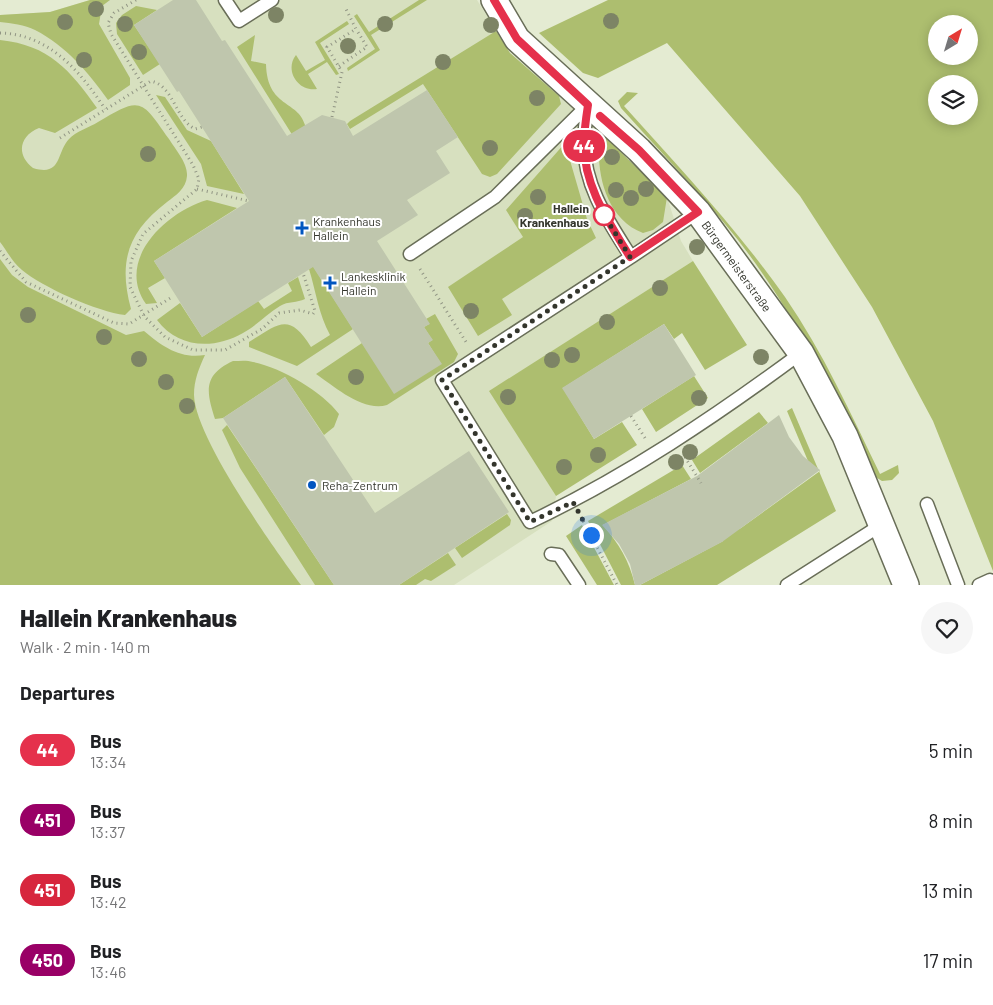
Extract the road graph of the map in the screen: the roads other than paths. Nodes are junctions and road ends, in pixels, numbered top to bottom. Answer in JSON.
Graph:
{"nodes":[{"id":1,"x":225,"y":0,"type":"edge"},
{"id":2,"x":272,"y":0,"type":"edge"},
{"id":3,"x":494,"y":0,"type":"edge"},
{"id":4,"x":588,"y":105,"type":"junction"},
{"id":5,"x":698,"y":212,"type":"junction"},
{"id":6,"x":410,"y":254,"type":"road end"},
{"id":7,"x":630,"y":257,"type":"junction"},
{"id":8,"x":801,"y":353,"type":"junction"},
{"id":9,"x":927,"y":504,"type":"dead end"},
{"id":10,"x":881,"y":525,"type":"junction"},
{"id":11,"x":551,"y":554,"type":"dead end"},
{"id":12,"x":579,"y":585,"type":"edge"},
{"id":13,"x":787,"y":585,"type":"edge"},
{"id":14,"x":906,"y":585,"type":"edge"},
{"id":15,"x":958,"y":585,"type":"edge"}],
"edges":[{"from":1,"to":2,"type":"lane"},
{"from":3,"to":4,"type":"street","name":"Bürgermeisterstraße"},
{"from":4,"to":5,"type":"street","name":"Bürgermeisterstraße"},
{"from":4,"to":6,"type":"lane"},
{"from":4,"to":7,"type":"lane"},
{"from":5,"to":7,"type":"lane"},
{"from":5,"to":8,"type":"street","name":"Bürgermeisterstraße"},
{"from":7,"to":8,"type":"lane"},
{"from":8,"to":10,"type":"street","name":"Bürgermeisterstraße"},
{"from":9,"to":15,"type":"lane"},
{"from":10,"to":13,"type":"lane"},
{"from":10,"to":14,"type":"street","name":"Bürgermeisterstraße"},
{"from":11,"to":12,"type":"lane"}]}
